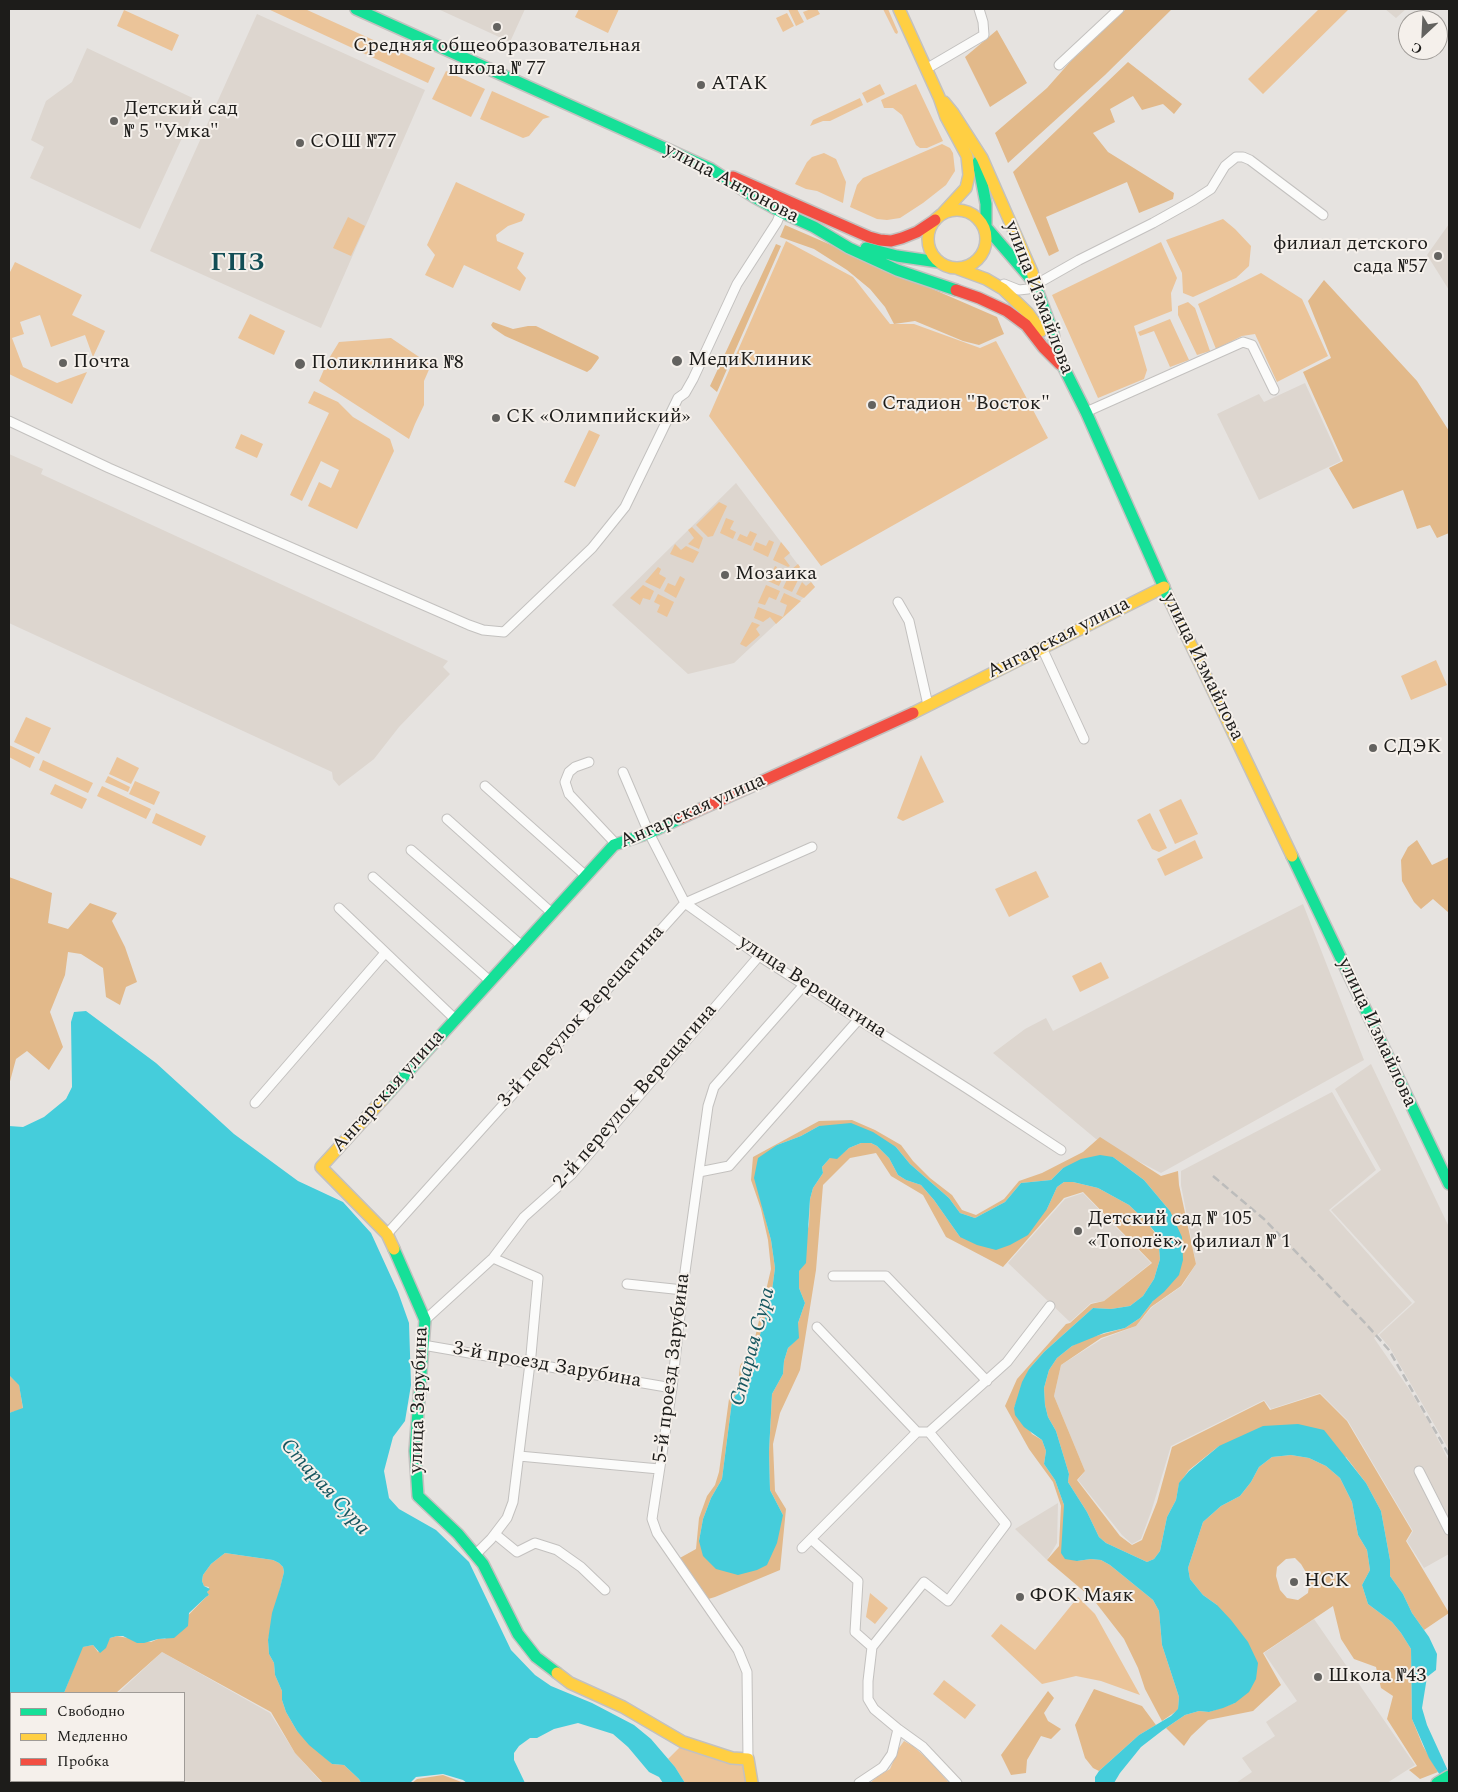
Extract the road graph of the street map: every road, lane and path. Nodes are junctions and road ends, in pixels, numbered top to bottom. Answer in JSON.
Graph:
{"nodes":[{"id":1,"x":356,"y":9,"type":"edge"},
{"id":2,"x":899,"y":9,"type":"edge"},
{"id":3,"x":979,"y":9,"type":"edge"},
{"id":4,"x":1119,"y":9,"type":"edge"},
{"id":5,"x":1058,"y":65,"type":"dead end"},
{"id":6,"x":926,"y":69,"type":"junction"},
{"id":7,"x":940,"y":96,"type":"junction"},
{"id":8,"x":973,"y":145,"type":"junction"},
{"id":9,"x":711,"y":169,"type":"junction"},
{"id":10,"x":785,"y":199,"type":"junction"},
{"id":11,"x":781,"y":212,"type":"junction"},
{"id":12,"x":939,"y":216,"type":"junction"},
{"id":13,"x":1323,"y":216,"type":"dead end"},
{"id":14,"x":814,"y":227,"type":"junction"},
{"id":15,"x":984,"y":227,"type":"junction"},
{"id":16,"x":938,"y":262,"type":"junction"},
{"id":17,"x":956,"y":268,"type":"junction"},
{"id":18,"x":986,"y":279,"type":"junction"},
{"id":19,"x":1035,"y":284,"type":"junction"},
{"id":20,"x":1057,"y":354,"type":"junction"},
{"id":21,"x":1063,"y":367,"type":"junction"},
{"id":22,"x":1274,"y":390,"type":"dead end"},
{"id":23,"x":1086,"y":412,"type":"junction"},
{"id":24,"x":9,"y":421,"type":"edge"},
{"id":25,"x":1164,"y":588,"type":"junction"},
{"id":26,"x":898,"y":602,"type":"dead end"},
{"id":27,"x":1042,"y":648,"type":"junction"},
{"id":28,"x":928,"y":705,"type":"junction"},
{"id":29,"x":1084,"y":739,"type":"dead end"},
{"id":30,"x":589,"y":762,"type":"dead end"},
{"id":31,"x":623,"y":772,"type":"dead end"},
{"id":32,"x":485,"y":786,"type":"dead end"},
{"id":33,"x":447,"y":819,"type":"dead end"},
{"id":34,"x":649,"y":833,"type":"junction"},
{"id":35,"x":616,"y":844,"type":"junction"},
{"id":36,"x":812,"y":847,"type":"dead end"},
{"id":37,"x":411,"y":850,"type":"dead end"},
{"id":38,"x":586,"y":876,"type":"junction"},
{"id":39,"x":373,"y":877,"type":"dead end"},
{"id":40,"x":685,"y":903,"type":"junction"},
{"id":41,"x":339,"y":908,"type":"dead end"},
{"id":42,"x":552,"y":913,"type":"junction"},
{"id":43,"x":522,"y":946,"type":"junction"},
{"id":44,"x":385,"y":952,"type":"junction"},
{"id":45,"x":759,"y":956,"type":"junction"},
{"id":46,"x":490,"y":981,"type":"junction"},
{"id":47,"x":804,"y":985,"type":"junction"},
{"id":48,"x":455,"y":1019,"type":"junction"},
{"id":49,"x":859,"y":1019,"type":"junction"},
{"id":50,"x":255,"y":1103,"type":"dead end"},
{"id":51,"x":1061,"y":1150,"type":"dead end"},
{"id":52,"x":321,"y":1167,"type":"joint"},
{"id":53,"x":699,"y":1172,"type":"junction"},
{"id":54,"x":1449,"y":1184,"type":"edge"},
{"id":55,"x":387,"y":1234,"type":"junction"},
{"id":56,"x":492,"y":1258,"type":"junction"},
{"id":57,"x":833,"y":1276,"type":"dead end"},
{"id":58,"x":627,"y":1284,"type":"dead end"},
{"id":59,"x":683,"y":1290,"type":"junction"},
{"id":60,"x":1050,"y":1306,"type":"dead end"},
{"id":61,"x":425,"y":1320,"type":"junction"},
{"id":62,"x":817,"y":1328,"type":"dead end"},
{"id":63,"x":423,"y":1345,"type":"junction"},
{"id":64,"x":530,"y":1363,"type":"junction"},
{"id":65,"x":987,"y":1381,"type":"junction"},
{"id":66,"x":672,"y":1388,"type":"junction"},
{"id":67,"x":917,"y":1432,"type":"junction"},
{"id":68,"x":929,"y":1432,"type":"junction"},
{"id":69,"x":519,"y":1456,"type":"junction"},
{"id":70,"x":660,"y":1469,"type":"junction"},
{"id":71,"x":1419,"y":1471,"type":"dead end"},
{"id":72,"x":1449,"y":1530,"type":"edge"},
{"id":73,"x":495,"y":1534,"type":"junction"},
{"id":74,"x":811,"y":1539,"type":"junction"},
{"id":75,"x":802,"y":1548,"type":"dead end"},
{"id":76,"x":475,"y":1555,"type":"junction"},
{"id":77,"x":605,"y":1590,"type":"dead end"},
{"id":78,"x":872,"y":1648,"type":"junction"},
{"id":79,"x":898,"y":1729,"type":"junction"},
{"id":80,"x":748,"y":1759,"type":"junction"},
{"id":81,"x":1449,"y":1776,"type":"edge"},
{"id":82,"x":752,"y":1783,"type":"edge"},
{"id":83,"x":858,"y":1783,"type":"edge"},
{"id":84,"x":958,"y":1783,"type":"edge"},
{"id":85,"x":1437,"y":1783,"type":"edge"}],
"edges":[{"from":1,"to":9,"type":"main road","name":"улица Антонова"},
{"from":2,"to":6,"type":"main road","name":"улица Измайлова"},
{"from":3,"to":6,"type":"street"},
{"from":4,"to":5,"type":"street"},
{"from":6,"to":7,"type":"main road","name":"улица Измайлова"},
{"from":7,"to":8,"type":"main road","name":"улица Измайлова"},
{"from":7,"to":12,"type":"main road","name":"улица Измайлова"},
{"from":8,"to":15,"type":"main road","name":"улица Измайлова"},
{"from":8,"to":19,"type":"main road","name":"улица Измайлова"},
{"from":9,"to":10,"type":"main road","name":"улица Измайлова"},
{"from":9,"to":11,"type":"main road","name":"улица Антонова"},
{"from":10,"to":11,"type":"main road"},
{"from":10,"to":12,"type":"main road","name":"улица Измайлова"},
{"from":11,"to":14,"type":"main road","name":"улица Антонова"},
{"from":11,"to":24,"type":"street"},
{"from":12,"to":15,"type":"main road"},
{"from":12,"to":16,"type":"main road"},
{"from":13,"to":19,"type":"street"},
{"from":14,"to":16,"type":"main road"},
{"from":14,"to":21,"type":"main road","name":"улица Антонова"},
{"from":15,"to":17,"type":"main road"},
{"from":15,"to":19,"type":"main road"},
{"from":16,"to":17,"type":"main road"},
{"from":17,"to":18,"type":"main road"},
{"from":18,"to":19,"type":"street"},
{"from":18,"to":20,"type":"main road"},
{"from":19,"to":20,"type":"main road","name":"улица Измайлова"},
{"from":20,"to":21,"type":"main road","name":"улица Измайлова"},
{"from":21,"to":23,"type":"main road","name":"улица Измайлова"},
{"from":22,"to":23,"type":"street"},
{"from":23,"to":25,"type":"main road","name":"улица Измайлова"},
{"from":25,"to":27,"type":"main road","name":"Ангарская улица"},
{"from":25,"to":54,"type":"main road","name":"улица Измайлова"},
{"from":26,"to":28,"type":"street"},
{"from":27,"to":28,"type":"main road","name":"Ангарская улица"},
{"from":27,"to":29,"type":"street"},
{"from":28,"to":34,"type":"main road","name":"Ангарская улица"},
{"from":30,"to":35,"type":"street"},
{"from":31,"to":34,"type":"street","name":"улица Верещагина"},
{"from":32,"to":38,"type":"street"},
{"from":33,"to":42,"type":"street"},
{"from":34,"to":35,"type":"main road","name":"Ангарская улица"},
{"from":34,"to":40,"type":"street","name":"улица Верещагина"},
{"from":35,"to":38,"type":"main road","name":"Ангарская улица"},
{"from":36,"to":40,"type":"street","name":"3-й переулок Верещагина"},
{"from":37,"to":43,"type":"street"},
{"from":38,"to":42,"type":"main road","name":"Ангарская улица"},
{"from":39,"to":46,"type":"street"},
{"from":40,"to":45,"type":"street","name":"улица Верещагина"},
{"from":40,"to":55,"type":"street","name":"3-й переулок Верещагина"},
{"from":41,"to":44,"type":"street"},
{"from":42,"to":43,"type":"main road","name":"Ангарская улица"},
{"from":43,"to":46,"type":"main road","name":"Ангарская улица"},
{"from":44,"to":48,"type":"street"},
{"from":44,"to":50,"type":"street"},
{"from":45,"to":47,"type":"street","name":"улица Верещагина"},
{"from":45,"to":56,"type":"street","name":"2-й переулок Верещагина"},
{"from":46,"to":48,"type":"main road","name":"Ангарская улица"},
{"from":47,"to":49,"type":"street","name":"улица Верещагина"},
{"from":47,"to":53,"type":"street","name":"5-й проезд Зарубина"},
{"from":48,"to":52,"type":"main road","name":"Ангарская улица"},
{"from":49,"to":51,"type":"street","name":"улица Верещагина"},
{"from":49,"to":53,"type":"street"},
{"from":52,"to":55,"type":"main road","name":"улица Зарубина"},
{"from":53,"to":59,"type":"street","name":"5-й проезд Зарубина"},
{"from":55,"to":61,"type":"main road","name":"улица Зарубина"},
{"from":56,"to":61,"type":"street","name":"2-й переулок Верещагина"},
{"from":56,"to":64,"type":"street"},
{"from":57,"to":65,"type":"street"},
{"from":58,"to":59,"type":"street"},
{"from":59,"to":66,"type":"street","name":"5-й проезд Зарубина"},
{"from":60,"to":65,"type":"street"},
{"from":61,"to":63,"type":"main road","name":"улица Зарубина"},
{"from":62,"to":67,"type":"street"},
{"from":63,"to":64,"type":"street","name":"3-й проезд Зарубина"},
{"from":63,"to":76,"type":"main road","name":"улица Зарубина"},
{"from":64,"to":66,"type":"street","name":"3-й проезд Зарубина"},
{"from":64,"to":69,"type":"street"},
{"from":65,"to":68,"type":"street"},
{"from":66,"to":70,"type":"street","name":"5-й проезд Зарубина"},
{"from":67,"to":68,"type":"street"},
{"from":67,"to":74,"type":"street"},
{"from":68,"to":78,"type":"street"},
{"from":69,"to":70,"type":"street"},
{"from":69,"to":73,"type":"street"},
{"from":70,"to":80,"type":"street","name":"5-й проезд Зарубина"},
{"from":71,"to":72,"type":"street"},
{"from":73,"to":76,"type":"street"},
{"from":73,"to":77,"type":"street"},
{"from":74,"to":75,"type":"street"},
{"from":74,"to":78,"type":"street"},
{"from":76,"to":80,"type":"main road","name":"улица Зарубина"},
{"from":78,"to":79,"type":"street"},
{"from":79,"to":83,"type":"street"},
{"from":79,"to":84,"type":"street"},
{"from":80,"to":82,"type":"main road"},
{"from":81,"to":85,"type":"main road"}]}
